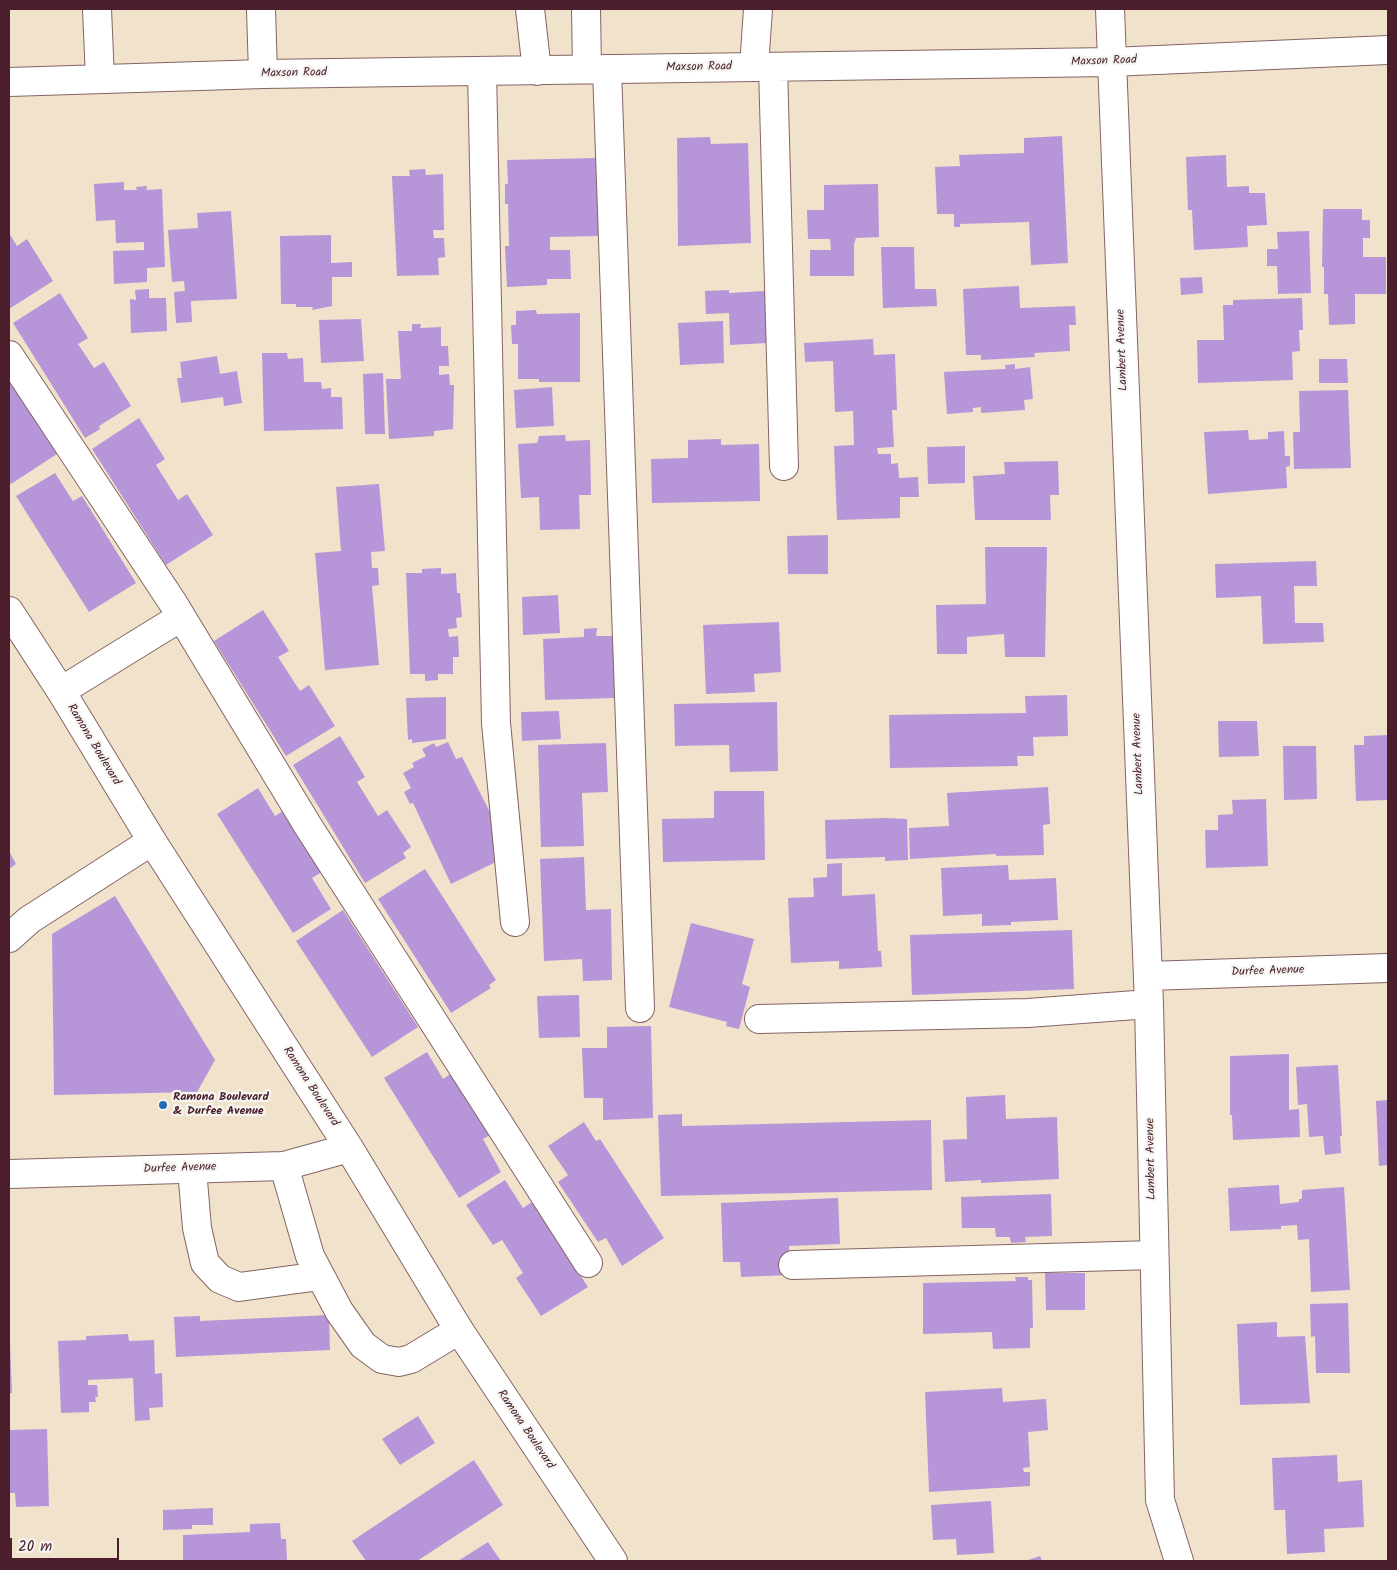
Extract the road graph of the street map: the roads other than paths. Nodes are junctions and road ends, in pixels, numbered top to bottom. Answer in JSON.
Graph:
{"nodes":[{"id":1,"x":97,"y":9,"type":"edge"},
{"id":2,"x":261,"y":9,"type":"edge"},
{"id":3,"x":530,"y":9,"type":"edge"},
{"id":4,"x":586,"y":9,"type":"edge"},
{"id":5,"x":758,"y":9,"type":"edge"},
{"id":6,"x":1110,"y":9,"type":"edge"},
{"id":7,"x":1388,"y":50,"type":"edge"},
{"id":8,"x":1111,"y":62,"type":"junction"},
{"id":9,"x":764,"y":67,"type":"junction"},
{"id":10,"x":597,"y":69,"type":"junction"},
{"id":11,"x":482,"y":71,"type":"junction"},
{"id":12,"x":537,"y":71,"type":"junction"},
{"id":13,"x":262,"y":74,"type":"junction"},
{"id":14,"x":100,"y":79,"type":"junction"},
{"id":15,"x":9,"y":82,"type":"edge"},
{"id":16,"x":9,"y":354,"type":"edge"},
{"id":17,"x":784,"y":466,"type":"dead end"},
{"id":18,"x":9,"y":611,"type":"edge"},
{"id":19,"x":181,"y":617,"type":"junction"},
{"id":20,"x":61,"y":691,"type":"junction"},
{"id":21,"x":152,"y":841,"type":"junction"},
{"id":22,"x":515,"y":922,"type":"dead end"},
{"id":23,"x":9,"y":938,"type":"edge"},
{"id":24,"x":1388,"y":968,"type":"edge"},
{"id":25,"x":1148,"y":976,"type":"junction"},
{"id":26,"x":1149,"y":1004,"type":"junction"},
{"id":27,"x":640,"y":1008,"type":"dead end"},
{"id":28,"x":759,"y":1019,"type":"dead end"},
{"id":29,"x":349,"y":1148,"type":"junction"},
{"id":30,"x":284,"y":1166,"type":"junction"},
{"id":31,"x":192,"y":1169,"type":"junction"},
{"id":32,"x":9,"y":1174,"type":"edge"},
{"id":33,"x":1154,"y":1255,"type":"junction"},
{"id":34,"x":588,"y":1263,"type":"dead end"},
{"id":35,"x":793,"y":1265,"type":"dead end"},
{"id":36,"x":320,"y":1276,"type":"junction"},
{"id":37,"x":458,"y":1330,"type":"junction"},
{"id":38,"x":613,"y":1561,"type":"edge"},
{"id":39,"x":1179,"y":1561,"type":"edge"}],
"edges":[{"from":1,"to":14,"type":"street"},
{"from":2,"to":13,"type":"street"},
{"from":3,"to":12,"type":"street"},
{"from":4,"to":10,"type":"street"},
{"from":5,"to":9,"type":"street"},
{"from":6,"to":8,"type":"street","name":"Lambert Avenue"},
{"from":7,"to":8,"type":"street","name":"Maxson Road"},
{"from":8,"to":9,"type":"street","name":"Maxson Road"},
{"from":8,"to":25,"type":"street","name":"Lambert Avenue"},
{"from":9,"to":10,"type":"street","name":"Maxson Road"},
{"from":9,"to":17,"type":"street"},
{"from":10,"to":12,"type":"street","name":"Maxson Road"},
{"from":10,"to":27,"type":"street"},
{"from":11,"to":12,"type":"street","name":"Maxson Road"},
{"from":11,"to":13,"type":"street","name":"Maxson Road"},
{"from":11,"to":22,"type":"street"},
{"from":13,"to":14,"type":"street","name":"Maxson Road"},
{"from":14,"to":15,"type":"street","name":"Maxson Road"},
{"from":16,"to":19,"type":"street"},
{"from":18,"to":20,"type":"street","name":"Ramona Boulevard"},
{"from":19,"to":20,"type":"street"},
{"from":19,"to":34,"type":"street"},
{"from":20,"to":21,"type":"street","name":"Ramona Boulevard"},
{"from":21,"to":23,"type":"street"},
{"from":21,"to":29,"type":"street","name":"Ramona Boulevard"},
{"from":24,"to":25,"type":"street","name":"Durfee Avenue"},
{"from":25,"to":26,"type":"street","name":"Lambert Avenue"},
{"from":26,"to":28,"type":"street"},
{"from":26,"to":33,"type":"street","name":"Lambert Avenue"},
{"from":29,"to":30,"type":"street","name":"Durfee Avenue"},
{"from":29,"to":37,"type":"street","name":"Ramona Boulevard"},
{"from":30,"to":31,"type":"street","name":"Durfee Avenue"},
{"from":30,"to":36,"type":"street"},
{"from":31,"to":32,"type":"street","name":"Durfee Avenue"},
{"from":31,"to":36,"type":"street"},
{"from":33,"to":35,"type":"street"},
{"from":33,"to":39,"type":"street","name":"Lambert Avenue"},
{"from":36,"to":37,"type":"street"},
{"from":37,"to":38,"type":"street","name":"Ramona Boulevard"}]}
